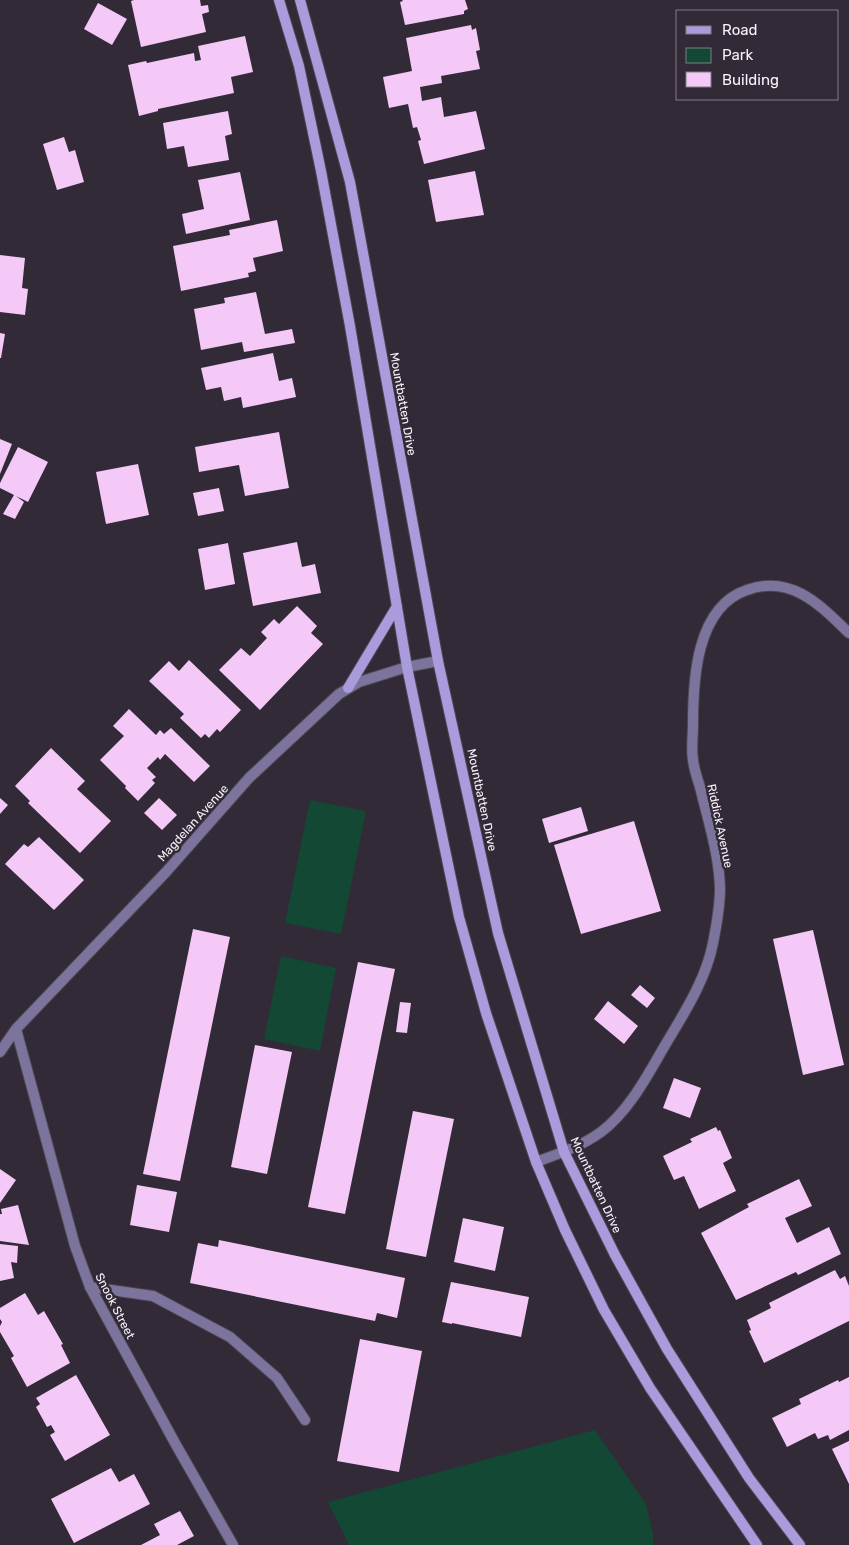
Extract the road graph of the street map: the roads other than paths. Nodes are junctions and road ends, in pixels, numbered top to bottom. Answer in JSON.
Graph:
{"nodes":[{"id":1,"x":279,"y":0,"type":"edge"},
{"id":2,"x":300,"y":0,"type":"edge"},
{"id":3,"x":397,"y":606,"type":"junction"},
{"id":4,"x":849,"y":633,"type":"edge"},
{"id":5,"x":438,"y":661,"type":"junction"},
{"id":6,"x":407,"y":667,"type":"junction"},
{"id":7,"x":348,"y":688,"type":"junction"},
{"id":8,"x":16,"y":1029,"type":"junction"},
{"id":9,"x":0,"y":1052,"type":"edge"},
{"id":10,"x":564,"y":1152,"type":"junction"},
{"id":11,"x":536,"y":1162,"type":"junction"},
{"id":12,"x":90,"y":1287,"type":"junction"},
{"id":13,"x":306,"y":1420,"type":"dead end"},
{"id":14,"x":233,"y":1545,"type":"edge"},
{"id":15,"x":757,"y":1545,"type":"edge"},
{"id":16,"x":800,"y":1545,"type":"edge"}],
"edges":[{"from":1,"to":3,"type":"main road"},
{"from":2,"to":5,"type":"main road","name":"Mountbatten Drive"},
{"from":3,"to":6,"type":"main road"},
{"from":3,"to":7,"type":"main road"},
{"from":4,"to":10,"type":"street","name":"Riddick Avenue"},
{"from":5,"to":6,"type":"street","name":"Magdelan Avenue"},
{"from":5,"to":10,"type":"main road","name":"Mountbatten Drive"},
{"from":6,"to":7,"type":"street","name":"Magdelan Avenue"},
{"from":6,"to":11,"type":"main road"},
{"from":7,"to":8,"type":"street","name":"Magdelan Avenue"},
{"from":8,"to":9,"type":"street","name":"Magdelan Avenue"},
{"from":8,"to":12,"type":"street","name":"Snook Street"},
{"from":10,"to":11,"type":"street","name":"Riddick Avenue"},
{"from":10,"to":16,"type":"main road","name":"Mountbatten Drive"},
{"from":11,"to":15,"type":"main road"},
{"from":12,"to":13,"type":"street"},
{"from":12,"to":14,"type":"street","name":"Snook Street"}]}
